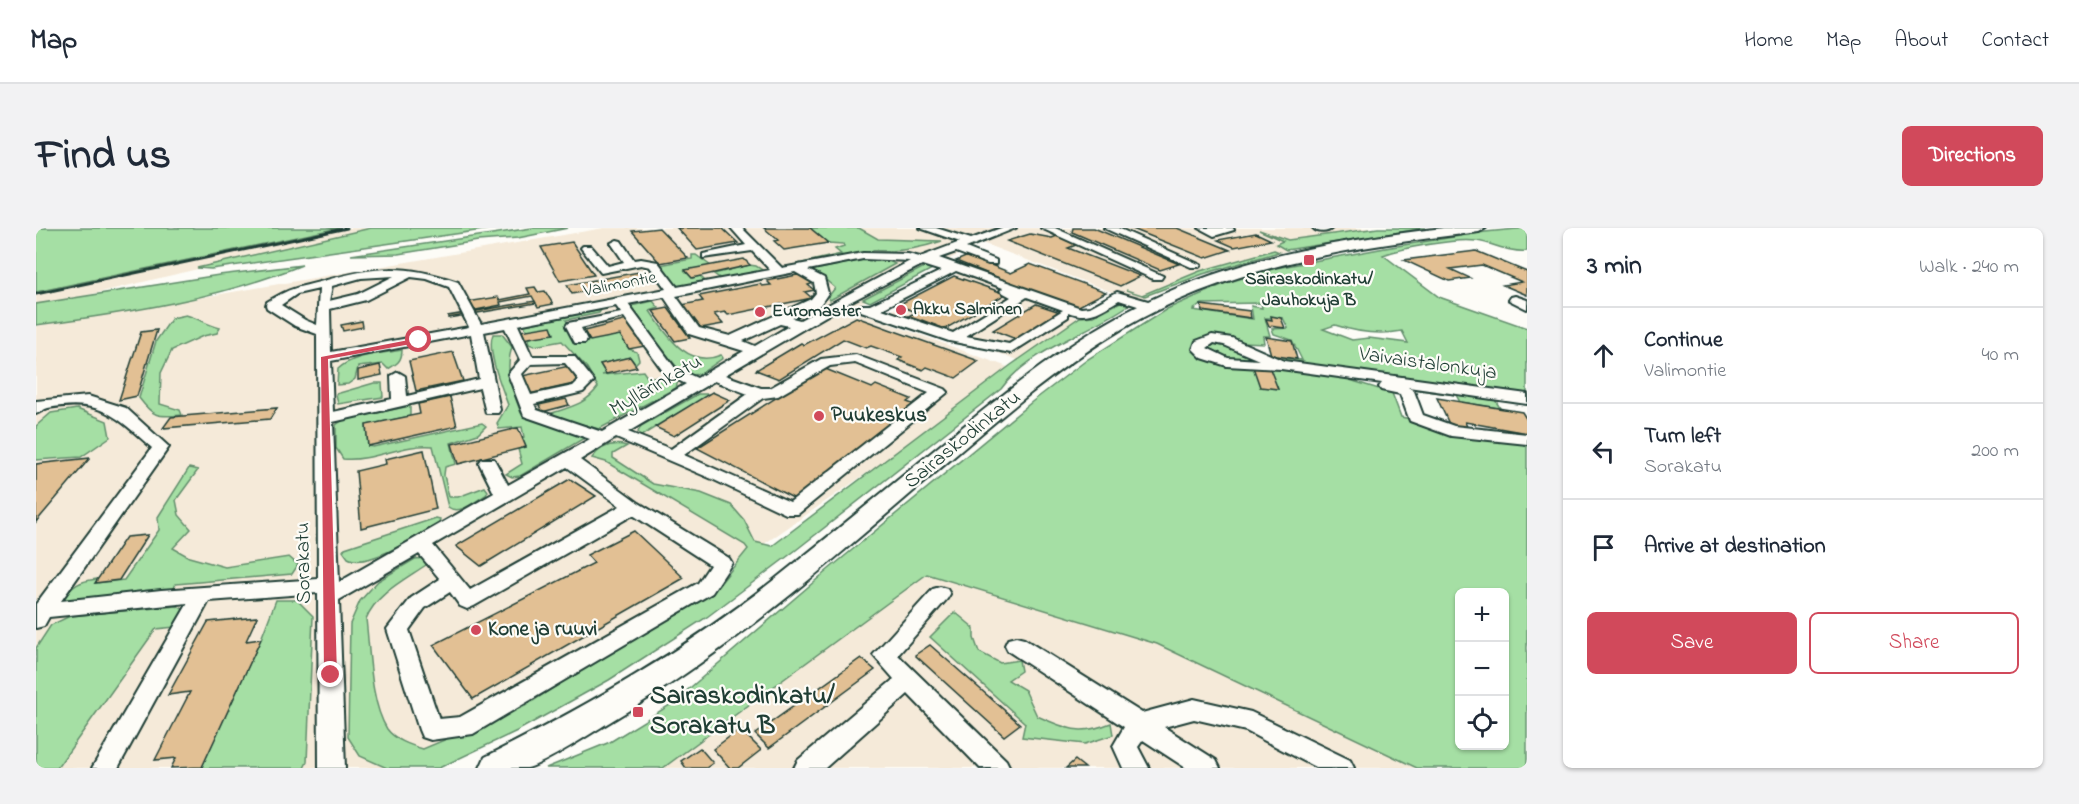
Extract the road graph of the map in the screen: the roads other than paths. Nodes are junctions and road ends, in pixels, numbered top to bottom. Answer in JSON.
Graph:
{"nodes":[{"id":1,"x":736,"y":228,"type":"edge"},
{"id":2,"x":925,"y":228,"type":"edge"},
{"id":3,"x":1046,"y":228,"type":"edge"},
{"id":4,"x":1109,"y":228,"type":"edge"},
{"id":5,"x":1204,"y":228,"type":"edge"},
{"id":6,"x":1225,"y":228,"type":"edge"},
{"id":7,"x":1318,"y":228,"type":"edge"},
{"id":8,"x":1327,"y":228,"type":"edge"},
{"id":9,"x":1479,"y":228,"type":"edge"},
{"id":10,"x":1001,"y":229,"type":"edge"},
{"id":11,"x":970,"y":242,"type":"junction"},
{"id":12,"x":617,"y":243,"type":"dead end"},
{"id":13,"x":753,"y":247,"type":"junction"},
{"id":14,"x":954,"y":247,"type":"junction"},
{"id":15,"x":587,"y":248,"type":"dead end"},
{"id":16,"x":706,"y":256,"type":"dead end"},
{"id":17,"x":926,"y":259,"type":"junction"},
{"id":18,"x":992,"y":262,"type":"dead end"},
{"id":19,"x":631,"y":264,"type":"junction"},
{"id":20,"x":1195,"y":265,"type":"dead end"},
{"id":21,"x":798,"y":269,"type":"junction"},
{"id":22,"x":951,"y":270,"type":"junction"},
{"id":23,"x":779,"y":272,"type":"junction"},
{"id":24,"x":407,"y":274,"type":"junction"},
{"id":25,"x":1157,"y":276,"type":"dead end"},
{"id":26,"x":326,"y":284,"type":"junction"},
{"id":27,"x":672,"y":294,"type":"junction"},
{"id":28,"x":844,"y":300,"type":"junction"},
{"id":29,"x":1150,"y":306,"type":"junction"},
{"id":30,"x":323,"y":307,"type":"junction"},
{"id":31,"x":625,"y":309,"type":"junction"},
{"id":32,"x":870,"y":310,"type":"junction"},
{"id":33,"x":1063,"y":314,"type":"dead end"},
{"id":34,"x":778,"y":320,"type":"junction"},
{"id":35,"x":510,"y":323,"type":"junction"},
{"id":36,"x":802,"y":324,"type":"junction"},
{"id":37,"x":477,"y":330,"type":"junction"},
{"id":38,"x":324,"y":332,"type":"junction"},
{"id":39,"x":954,"y":338,"type":"junction"},
{"id":40,"x":580,"y":340,"type":"dead end"},
{"id":41,"x":731,"y":341,"type":"junction"},
{"id":42,"x":756,"y":351,"type":"junction"},
{"id":43,"x":324,"y":357,"type":"junction"},
{"id":44,"x":527,"y":360,"type":"junction"},
{"id":45,"x":1281,"y":365,"type":"dead end"},
{"id":46,"x":398,"y":376,"type":"dead end"},
{"id":47,"x":715,"y":376,"type":"junction"},
{"id":48,"x":1371,"y":377,"type":"junction"},
{"id":49,"x":487,"y":382,"type":"junction"},
{"id":50,"x":699,"y":385,"type":"junction"},
{"id":51,"x":759,"y":393,"type":"junction"},
{"id":52,"x":1527,"y":399,"type":"edge"},
{"id":53,"x":526,"y":401,"type":"junction"},
{"id":54,"x":400,"y":402,"type":"junction"},
{"id":55,"x":38,"y":406,"type":"edge"},
{"id":56,"x":492,"y":410,"type":"dead end"},
{"id":57,"x":324,"y":419,"type":"junction"},
{"id":58,"x":610,"y":437,"type":"junction"},
{"id":59,"x":1527,"y":439,"type":"edge"},
{"id":60,"x":672,"y":456,"type":"junction"},
{"id":61,"x":569,"y":460,"type":"junction"},
{"id":62,"x":488,"y":464,"type":"dead end"},
{"id":63,"x":504,"y":495,"type":"junction"},
{"id":64,"x":633,"y":507,"type":"junction"},
{"id":65,"x":421,"y":544,"type":"junction"},
{"id":66,"x":453,"y":580,"type":"junction"},
{"id":67,"x":330,"y":590,"type":"junction"},
{"id":68,"x":202,"y":594,"type":"junction"},
{"id":69,"x":940,"y":594,"type":"dead end"},
{"id":70,"x":39,"y":614,"type":"edge"},
{"id":71,"x":1016,"y":645,"type":"dead end"},
{"id":72,"x":909,"y":680,"type":"junction"},
{"id":73,"x":1140,"y":724,"type":"junction"},
{"id":74,"x":989,"y":767,"type":"edge"},
{"id":75,"x":105,"y":768,"type":"edge"},
{"id":76,"x":332,"y":768,"type":"edge"},
{"id":77,"x":497,"y":768,"type":"edge"},
{"id":78,"x":807,"y":768,"type":"edge"},
{"id":79,"x":1136,"y":768,"type":"edge"},
{"id":80,"x":1207,"y":768,"type":"edge"},
{"id":81,"x":1341,"y":768,"type":"edge"}],
"edges":[{"from":1,"to":13,"type":"street"},
{"from":2,"to":11,"type":"street"},
{"from":3,"to":25,"type":"street"},
{"from":4,"to":20,"type":"street"},
{"from":5,"to":6,"type":"street"},
{"from":7,"to":8,"type":"street"},
{"from":9,"to":29,"type":"main road","name":"Sairaskodinkatu"},
{"from":10,"to":11,"type":"street","name":"Myllärinkatu"},
{"from":11,"to":14,"type":"street","name":"Myllärinkatu"},
{"from":12,"to":19,"type":"street"},
{"from":13,"to":16,"type":"street"},
{"from":13,"to":23,"type":"street"},
{"from":14,"to":17,"type":"street","name":"Myllärinkatu"},
{"from":14,"to":18,"type":"street"},
{"from":15,"to":19,"type":"street"},
{"from":17,"to":21,"type":"street","name":"Valimontie"},
{"from":17,"to":22,"type":"street"},
{"from":17,"to":28,"type":"street","name":"Myllärinkatu"},
{"from":17,"to":29,"type":"street"},
{"from":19,"to":27,"type":"street"},
{"from":21,"to":23,"type":"street","name":"Valimontie"},
{"from":21,"to":34,"type":"street"},
{"from":22,"to":32,"type":"street"},
{"from":22,"to":39,"type":"street"},
{"from":23,"to":27,"type":"street","name":"Valimontie"},
{"from":24,"to":26,"type":"street"},
{"from":24,"to":30,"type":"street"},
{"from":24,"to":37,"type":"street"},
{"from":26,"to":30,"type":"street","name":"Sorakatu"},
{"from":26,"to":38,"type":"street"},
{"from":27,"to":31,"type":"street","name":"Valimontie"},
{"from":27,"to":41,"type":"street"},
{"from":28,"to":32,"type":"street"},
{"from":28,"to":36,"type":"street","name":"Myllärinkatu"},
{"from":29,"to":77,"type":"main road","name":"Sairaskodinkatu"},
{"from":30,"to":38,"type":"street","name":"Sorakatu"},
{"from":31,"to":35,"type":"street","name":"Valimontie"},
{"from":31,"to":40,"type":"street"},
{"from":31,"to":50,"type":"street"},
{"from":32,"to":39,"type":"street"},
{"from":33,"to":39,"type":"street"},
{"from":34,"to":36,"type":"street"},
{"from":34,"to":41,"type":"street"},
{"from":35,"to":37,"type":"street","name":"Valimontie"},
{"from":35,"to":44,"type":"street"},
{"from":36,"to":42,"type":"street","name":"Myllärinkatu"},
{"from":37,"to":43,"type":"street","name":"Valimontie"},
{"from":37,"to":49,"type":"street"},
{"from":38,"to":43,"type":"street","name":"Sorakatu"},
{"from":41,"to":42,"type":"street"},
{"from":42,"to":47,"type":"street","name":"Myllärinkatu"},
{"from":43,"to":57,"type":"street","name":"Sorakatu"},
{"from":44,"to":53,"type":"street"},
{"from":44,"to":53,"type":"street"},
{"from":45,"to":48,"type":"street","name":"Vaivaistalonkuja"},
{"from":46,"to":54,"type":"street"},
{"from":47,"to":50,"type":"street","name":"Myllärinkatu"},
{"from":47,"to":51,"type":"street"},
{"from":48,"to":52,"type":"street","name":"Vaivaistalonkuja"},
{"from":48,"to":59,"type":"street"},
{"from":49,"to":54,"type":"street"},
{"from":49,"to":56,"type":"street"},
{"from":50,"to":58,"type":"street","name":"Myllärinkatu"},
{"from":51,"to":60,"type":"street"},
{"from":51,"to":60,"type":"street"},
{"from":53,"to":58,"type":"street"},
{"from":54,"to":57,"type":"street"},
{"from":55,"to":70,"type":"street"},
{"from":57,"to":67,"type":"street","name":"Sorakatu"},
{"from":58,"to":60,"type":"street"},
{"from":58,"to":61,"type":"street","name":"Myllärinkatu"},
{"from":61,"to":63,"type":"street","name":"Myllärinkatu"},
{"from":61,"to":64,"type":"street"},
{"from":62,"to":63,"type":"street"},
{"from":63,"to":65,"type":"street","name":"Myllärinkatu"},
{"from":64,"to":66,"type":"street"},
{"from":64,"to":66,"type":"street"},
{"from":65,"to":66,"type":"street"},
{"from":65,"to":67,"type":"street","name":"Myllärinkatu"},
{"from":67,"to":68,"type":"street"},
{"from":67,"to":76,"type":"street","name":"Sorakatu"},
{"from":68,"to":70,"type":"street"},
{"from":68,"to":75,"type":"street"},
{"from":69,"to":72,"type":"street"},
{"from":71,"to":73,"type":"street"},
{"from":72,"to":74,"type":"street"},
{"from":72,"to":78,"type":"street"},
{"from":73,"to":79,"type":"street"},
{"from":73,"to":80,"type":"street"},
{"from":73,"to":81,"type":"street"}]}
